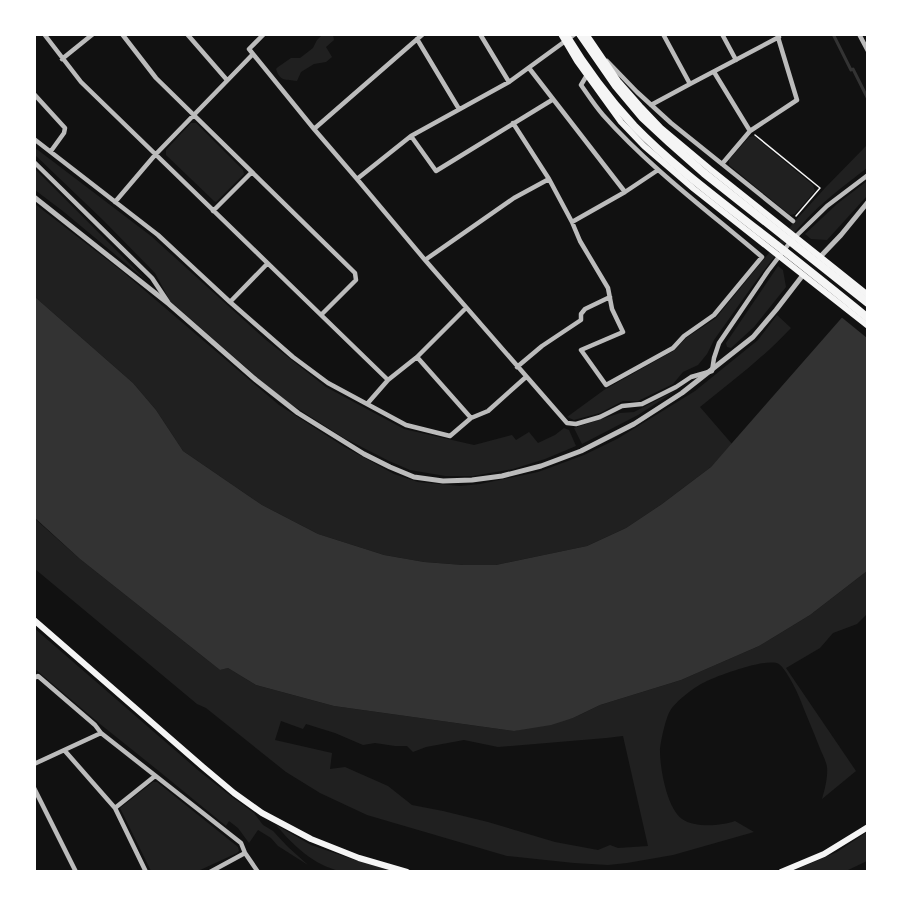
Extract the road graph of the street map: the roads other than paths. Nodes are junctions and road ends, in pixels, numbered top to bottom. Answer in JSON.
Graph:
{"nodes":[{"id":1,"x":44,"y":34,"type":"edge"},
{"id":2,"x":93,"y":34,"type":"edge"},
{"id":3,"x":122,"y":34,"type":"edge"},
{"id":4,"x":187,"y":34,"type":"edge"},
{"id":5,"x":264,"y":34,"type":"edge"},
{"id":6,"x":423,"y":34,"type":"edge"},
{"id":7,"x":480,"y":34,"type":"edge"},
{"id":8,"x":574,"y":34,"type":"edge"},
{"id":9,"x":580,"y":34,"type":"edge"},
{"id":10,"x":586,"y":34,"type":"edge"},
{"id":11,"x":663,"y":34,"type":"edge"},
{"id":12,"x":722,"y":34,"type":"edge"},
{"id":13,"x":859,"y":34,"type":"edge"},
{"id":14,"x":778,"y":36,"type":"edge"},
{"id":15,"x":563,"y":37,"type":"edge"},
{"id":16,"x":417,"y":39,"type":"junction"},
{"id":17,"x":867,"y":51,"type":"edge"},
{"id":18,"x":253,"y":54,"type":"junction"},
{"id":19,"x":600,"y":56,"type":"junction"},
{"id":20,"x":62,"y":59,"type":"junction"},
{"id":21,"x":736,"y":60,"type":"junction"},
{"id":22,"x":529,"y":68,"type":"junction"},
{"id":23,"x":714,"y":72,"type":"junction"},
{"id":24,"x":587,"y":75,"type":"junction"},
{"id":25,"x":227,"y":80,"type":"junction"},
{"id":26,"x":509,"y":82,"type":"junction"},
{"id":27,"x":690,"y":84,"type":"junction"},
{"id":28,"x":34,"y":94,"type":"edge"},
{"id":29,"x":552,"y":100,"type":"junction"},
{"id":30,"x":651,"y":105,"type":"junction"},
{"id":31,"x":459,"y":109,"type":"junction"},
{"id":32,"x":194,"y":115,"type":"junction"},
{"id":33,"x":513,"y":123,"type":"junction"},
{"id":34,"x":314,"y":129,"type":"junction"},
{"id":35,"x":750,"y":131,"type":"junction"},
{"id":36,"x":411,"y":136,"type":"junction"},
{"id":37,"x":34,"y":139,"type":"edge"},
{"id":38,"x":51,"y":151,"type":"junction"},
{"id":39,"x":155,"y":155,"type":"junction"},
{"id":40,"x":34,"y":162,"type":"edge"},
{"id":41,"x":722,"y":164,"type":"junction"},
{"id":42,"x":658,"y":170,"type":"junction"},
{"id":43,"x":252,"y":172,"type":"junction"},
{"id":44,"x":867,"y":175,"type":"edge"},
{"id":45,"x":357,"y":178,"type":"junction"},
{"id":46,"x":549,"y":179,"type":"junction"},
{"id":47,"x":625,"y":192,"type":"junction"},
{"id":48,"x":34,"y":197,"type":"edge"},
{"id":49,"x":115,"y":202,"type":"junction"},
{"id":50,"x":867,"y":202,"type":"edge"},
{"id":51,"x":213,"y":211,"type":"junction"},
{"id":52,"x":793,"y":221,"type":"road end"},
{"id":53,"x":572,"y":222,"type":"junction"},
{"id":54,"x":820,"y":257,"type":"junction"},
{"id":55,"x":425,"y":260,"type":"junction"},
{"id":56,"x":267,"y":264,"type":"junction"},
{"id":57,"x":803,"y":275,"type":"junction"},
{"id":58,"x":867,"y":295,"type":"edge"},
{"id":59,"x":610,"y":297,"type":"junction"},
{"id":60,"x":230,"y":302,"type":"junction"},
{"id":61,"x":867,"y":303,"type":"edge"},
{"id":62,"x":169,"y":304,"type":"junction"},
{"id":63,"x":466,"y":308,"type":"junction"},
{"id":64,"x":321,"y":315,"type":"junction"},
{"id":65,"x":867,"y":318,"type":"edge"},
{"id":66,"x":867,"y":326,"type":"edge"},
{"id":67,"x":417,"y":357,"type":"junction"},
{"id":68,"x":517,"y":367,"type":"junction"},
{"id":69,"x":712,"y":371,"type":"junction"},
{"id":70,"x":526,"y":377,"type":"junction"},
{"id":71,"x":388,"y":380,"type":"junction"},
{"id":72,"x":367,"y":404,"type":"junction"},
{"id":73,"x":471,"y":418,"type":"junction"},
{"id":74,"x":34,"y":620,"type":"edge"},
{"id":75,"x":34,"y":678,"type":"edge"},
{"id":76,"x":101,"y":733,"type":"junction"},
{"id":77,"x":65,"y":751,"type":"junction"},
{"id":78,"x":34,"y":764,"type":"edge"},
{"id":79,"x":155,"y":776,"type":"junction"},
{"id":80,"x":34,"y":788,"type":"edge"},
{"id":81,"x":115,"y":808,"type":"junction"},
{"id":82,"x":867,"y":828,"type":"edge"},
{"id":83,"x":245,"y":853,"type":"junction"},
{"id":84,"x":211,"y":871,"type":"edge"},
{"id":85,"x":76,"y":872,"type":"edge"},
{"id":86,"x":146,"y":872,"type":"edge"},
{"id":87,"x":258,"y":872,"type":"edge"},
{"id":88,"x":407,"y":872,"type":"edge"},
{"id":89,"x":781,"y":872,"type":"edge"}],
"edges":[{"from":1,"to":20,"type":"street"},
{"from":2,"to":20,"type":"street"},
{"from":3,"to":32,"type":"street"},
{"from":4,"to":25,"type":"street"},
{"from":5,"to":18,"type":"street"},
{"from":6,"to":16,"type":"street"},
{"from":7,"to":26,"type":"street"},
{"from":8,"to":15,"type":"street"},
{"from":9,"to":61,"type":"highway"},
{"from":10,"to":19,"type":"main road"},
{"from":11,"to":27,"type":"street"},
{"from":12,"to":21,"type":"street"},
{"from":13,"to":17,"type":"street"},
{"from":14,"to":21,"type":"street"},
{"from":14,"to":35,"type":"street"},
{"from":15,"to":22,"type":"street"},
{"from":15,"to":24,"type":"main road"},
{"from":15,"to":65,"type":"highway"},
{"from":16,"to":31,"type":"street"},
{"from":16,"to":34,"type":"street"},
{"from":18,"to":25,"type":"street"},
{"from":18,"to":34,"type":"street"},
{"from":19,"to":30,"type":"street"},
{"from":19,"to":54,"type":"main road"},
{"from":20,"to":39,"type":"street"},
{"from":21,"to":23,"type":"street"},
{"from":22,"to":26,"type":"street"},
{"from":22,"to":29,"type":"street"},
{"from":23,"to":27,"type":"street"},
{"from":23,"to":35,"type":"street"},
{"from":24,"to":42,"type":"street"},
{"from":24,"to":57,"type":"main road"},
{"from":25,"to":32,"type":"street"},
{"from":26,"to":31,"type":"street"},
{"from":27,"to":30,"type":"street"},
{"from":28,"to":38,"type":"street"},
{"from":29,"to":33,"type":"street"},
{"from":29,"to":47,"type":"street"},
{"from":30,"to":41,"type":"street"},
{"from":31,"to":36,"type":"street"},
{"from":32,"to":39,"type":"street"},
{"from":32,"to":43,"type":"street"},
{"from":33,"to":36,"type":"street"},
{"from":33,"to":46,"type":"street"},
{"from":34,"to":45,"type":"street"},
{"from":35,"to":41,"type":"street"},
{"from":36,"to":45,"type":"street"},
{"from":37,"to":38,"type":"street"},
{"from":38,"to":49,"type":"street"},
{"from":39,"to":49,"type":"street"},
{"from":39,"to":51,"type":"street"},
{"from":40,"to":62,"type":"street"},
{"from":41,"to":52,"type":"street"},
{"from":42,"to":47,"type":"street"},
{"from":42,"to":59,"type":"street"},
{"from":43,"to":51,"type":"street"},
{"from":43,"to":64,"type":"street"},
{"from":44,"to":69,"type":"street"},
{"from":45,"to":55,"type":"street"},
{"from":46,"to":53,"type":"street"},
{"from":46,"to":55,"type":"street"},
{"from":47,"to":53,"type":"street"},
{"from":48,"to":62,"type":"street"},
{"from":49,"to":60,"type":"street"},
{"from":50,"to":54,"type":"street"},
{"from":51,"to":56,"type":"street"},
{"from":53,"to":59,"type":"street"},
{"from":54,"to":58,"type":"main road"},
{"from":55,"to":63,"type":"street"},
{"from":56,"to":60,"type":"street"},
{"from":56,"to":64,"type":"street"},
{"from":57,"to":66,"type":"main road"},
{"from":57,"to":69,"type":"street"},
{"from":59,"to":68,"type":"street"},
{"from":60,"to":72,"type":"street"},
{"from":62,"to":69,"type":"street"},
{"from":63,"to":67,"type":"street"},
{"from":63,"to":68,"type":"street"},
{"from":64,"to":71,"type":"street"},
{"from":67,"to":71,"type":"street"},
{"from":67,"to":73,"type":"street"},
{"from":68,"to":70,"type":"street"},
{"from":69,"to":70,"type":"street"},
{"from":70,"to":73,"type":"street"},
{"from":71,"to":72,"type":"street"},
{"from":72,"to":73,"type":"street"},
{"from":74,"to":88,"type":"main road"},
{"from":75,"to":76,"type":"street"},
{"from":76,"to":77,"type":"street"},
{"from":76,"to":79,"type":"street"},
{"from":77,"to":78,"type":"street"},
{"from":77,"to":81,"type":"street"},
{"from":79,"to":81,"type":"street"},
{"from":79,"to":83,"type":"street"},
{"from":80,"to":85,"type":"street"},
{"from":81,"to":86,"type":"street"},
{"from":82,"to":89,"type":"main road"},
{"from":83,"to":84,"type":"street"},
{"from":83,"to":87,"type":"street"}]}
